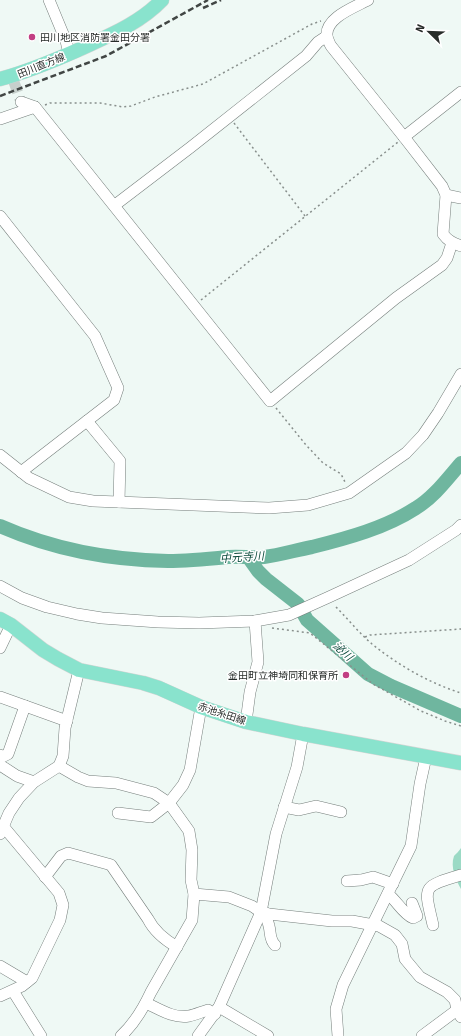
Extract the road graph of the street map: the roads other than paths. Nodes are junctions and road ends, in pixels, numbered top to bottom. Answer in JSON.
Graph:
{"nodes":[{"id":1,"x":49,"y":0,"type":"edge"},
{"id":2,"x":162,"y":0,"type":"edge"},
{"id":3,"x":368,"y":0,"type":"edge"},
{"id":4,"x":327,"y":36,"type":"junction"},
{"id":5,"x":69,"y":54,"type":"junction"},
{"id":6,"x":6,"y":77,"type":"edge"},
{"id":7,"x":461,"y":92,"type":"edge"},
{"id":8,"x":21,"y":102,"type":"dead end"},
{"id":9,"x":36,"y":108,"type":"junction"},
{"id":10,"x":0,"y":119,"type":"edge"},
{"id":11,"x":404,"y":137,"type":"junction"},
{"id":12,"x":446,"y":195,"type":"junction"},
{"id":13,"x":461,"y":198,"type":"edge"},
{"id":14,"x":115,"y":206,"type":"junction"},
{"id":15,"x":0,"y":216,"type":"edge"},
{"id":16,"x":456,"y":244,"type":"edge"},
{"id":17,"x":461,"y":374,"type":"edge"},
{"id":18,"x":87,"y":421,"type":"junction"},
{"id":19,"x":0,"y":455,"type":"edge"},
{"id":20,"x":21,"y":472,"type":"junction"},
{"id":21,"x":119,"y":502,"type":"junction"},
{"id":22,"x":461,"y":525,"type":"edge"},
{"id":23,"x":0,"y":586,"type":"edge"},
{"id":24,"x":5,"y":622,"type":"edge"},
{"id":25,"x":256,"y":624,"type":"junction"},
{"id":26,"x":0,"y":648,"type":"edge"},
{"id":27,"x":79,"y":670,"type":"junction"},
{"id":28,"x":0,"y":697,"type":"edge"},
{"id":29,"x":25,"y":706,"type":"junction"},
{"id":30,"x":201,"y":707,"type":"junction"},
{"id":31,"x":67,"y":721,"type":"junction"},
{"id":32,"x":246,"y":722,"type":"junction"},
{"id":33,"x":303,"y":734,"type":"junction"},
{"id":34,"x":0,"y":755,"type":"edge"},
{"id":35,"x":426,"y":757,"type":"junction"},
{"id":36,"x":461,"y":763,"type":"edge"},
{"id":37,"x":0,"y":765,"type":"edge"},
{"id":38,"x":59,"y":766,"type":"junction"},
{"id":39,"x":34,"y":782,"type":"junction"},
{"id":40,"x":169,"y":803,"type":"junction"},
{"id":41,"x":284,"y":807,"type":"junction"},
{"id":42,"x":340,"y":812,"type":"dead end"},
{"id":43,"x":118,"y":813,"type":"dead end"},
{"id":44,"x":2,"y":830,"type":"edge"},
{"id":45,"x":60,"y":848,"type":"dead end"},
{"id":46,"x":44,"y":874,"type":"junction"},
{"id":47,"x":461,"y":875,"type":"edge"},
{"id":48,"x":347,"y":881,"type":"dead end"},
{"id":49,"x":391,"y":889,"type":"junction"},
{"id":50,"x":194,"y":894,"type":"junction"},
{"id":51,"x":412,"y":903,"type":"dead end"},
{"id":52,"x":263,"y":913,"type":"junction"},
{"id":53,"x":373,"y":924,"type":"junction"},
{"id":54,"x":433,"y":925,"type":"dead end"},
{"id":55,"x":275,"y":945,"type":"dead end"},
{"id":56,"x":177,"y":947,"type":"junction"},
{"id":57,"x":0,"y":966,"type":"edge"},
{"id":58,"x":27,"y":982,"type":"junction"},
{"id":59,"x":13,"y":991,"type":"junction"},
{"id":60,"x":0,"y":996,"type":"edge"},
{"id":61,"x":146,"y":1003,"type":"junction"},
{"id":62,"x":217,"y":1010,"type":"junction"},
{"id":63,"x":459,"y":1013,"type":"edge"},
{"id":64,"x":257,"y":1033,"type":"edge"},
{"id":65,"x":41,"y":1036,"type":"edge"},
{"id":66,"x":121,"y":1036,"type":"edge"},
{"id":67,"x":198,"y":1036,"type":"edge"},
{"id":68,"x":268,"y":1036,"type":"edge"},
{"id":69,"x":338,"y":1036,"type":"edge"},
{"id":70,"x":422,"y":1036,"type":"edge"}],
"edges":[{"from":1,"to":5,"type":"street"},
{"from":2,"to":5,"type":"main road","name":"田川直方線"},
{"from":3,"to":4,"type":"street"},
{"from":4,"to":11,"type":"street"},
{"from":4,"to":14,"type":"street"},
{"from":5,"to":6,"type":"main road","name":"田川直方線"},
{"from":7,"to":11,"type":"street"},
{"from":8,"to":9,"type":"street"},
{"from":9,"to":10,"type":"street"},
{"from":9,"to":14,"type":"street"},
{"from":11,"to":12,"type":"street"},
{"from":12,"to":13,"type":"street"},
{"from":12,"to":16,"type":"street"},
{"from":14,"to":16,"type":"street"},
{"from":15,"to":18,"type":"street"},
{"from":17,"to":21,"type":"street"},
{"from":18,"to":20,"type":"street"},
{"from":18,"to":21,"type":"street"},
{"from":19,"to":20,"type":"street"},
{"from":20,"to":21,"type":"street"},
{"from":22,"to":25,"type":"street"},
{"from":23,"to":25,"type":"street"},
{"from":24,"to":26,"type":"street"},
{"from":24,"to":27,"type":"main road","name":"赤池糸田線"},
{"from":25,"to":32,"type":"street"},
{"from":27,"to":30,"type":"main road","name":"赤池糸田線"},
{"from":27,"to":31,"type":"street"},
{"from":28,"to":29,"type":"street"},
{"from":29,"to":31,"type":"street"},
{"from":29,"to":34,"type":"street"},
{"from":30,"to":32,"type":"main road","name":"赤池糸田線"},
{"from":30,"to":40,"type":"street"},
{"from":31,"to":38,"type":"street"},
{"from":32,"to":33,"type":"main road","name":"赤池糸田線"},
{"from":33,"to":35,"type":"main road","name":"赤池糸田線"},
{"from":33,"to":41,"type":"street"},
{"from":35,"to":36,"type":"main road","name":"赤池糸田線"},
{"from":35,"to":49,"type":"street"},
{"from":37,"to":39,"type":"street"},
{"from":38,"to":39,"type":"street"},
{"from":38,"to":40,"type":"street"},
{"from":39,"to":44,"type":"street"},
{"from":40,"to":43,"type":"street"},
{"from":40,"to":50,"type":"street"},
{"from":41,"to":42,"type":"street"},
{"from":41,"to":52,"type":"street"},
{"from":44,"to":46,"type":"street"},
{"from":45,"to":46,"type":"street"},
{"from":46,"to":56,"type":"street"},
{"from":46,"to":58,"type":"street"},
{"from":47,"to":54,"type":"street"},
{"from":48,"to":49,"type":"street"},
{"from":49,"to":51,"type":"street"},
{"from":49,"to":53,"type":"street"},
{"from":50,"to":52,"type":"street"},
{"from":50,"to":56,"type":"street"},
{"from":52,"to":53,"type":"street"},
{"from":52,"to":55,"type":"street"},
{"from":52,"to":62,"type":"street"},
{"from":53,"to":63,"type":"street"},
{"from":53,"to":69,"type":"street"},
{"from":56,"to":61,"type":"street"},
{"from":57,"to":58,"type":"street"},
{"from":58,"to":59,"type":"street"},
{"from":59,"to":60,"type":"street"},
{"from":59,"to":65,"type":"street"},
{"from":61,"to":62,"type":"street"},
{"from":61,"to":66,"type":"street"},
{"from":62,"to":64,"type":"street"},
{"from":62,"to":67,"type":"street"},
{"from":63,"to":70,"type":"street"},
{"from":64,"to":68,"type":"street"}]}
